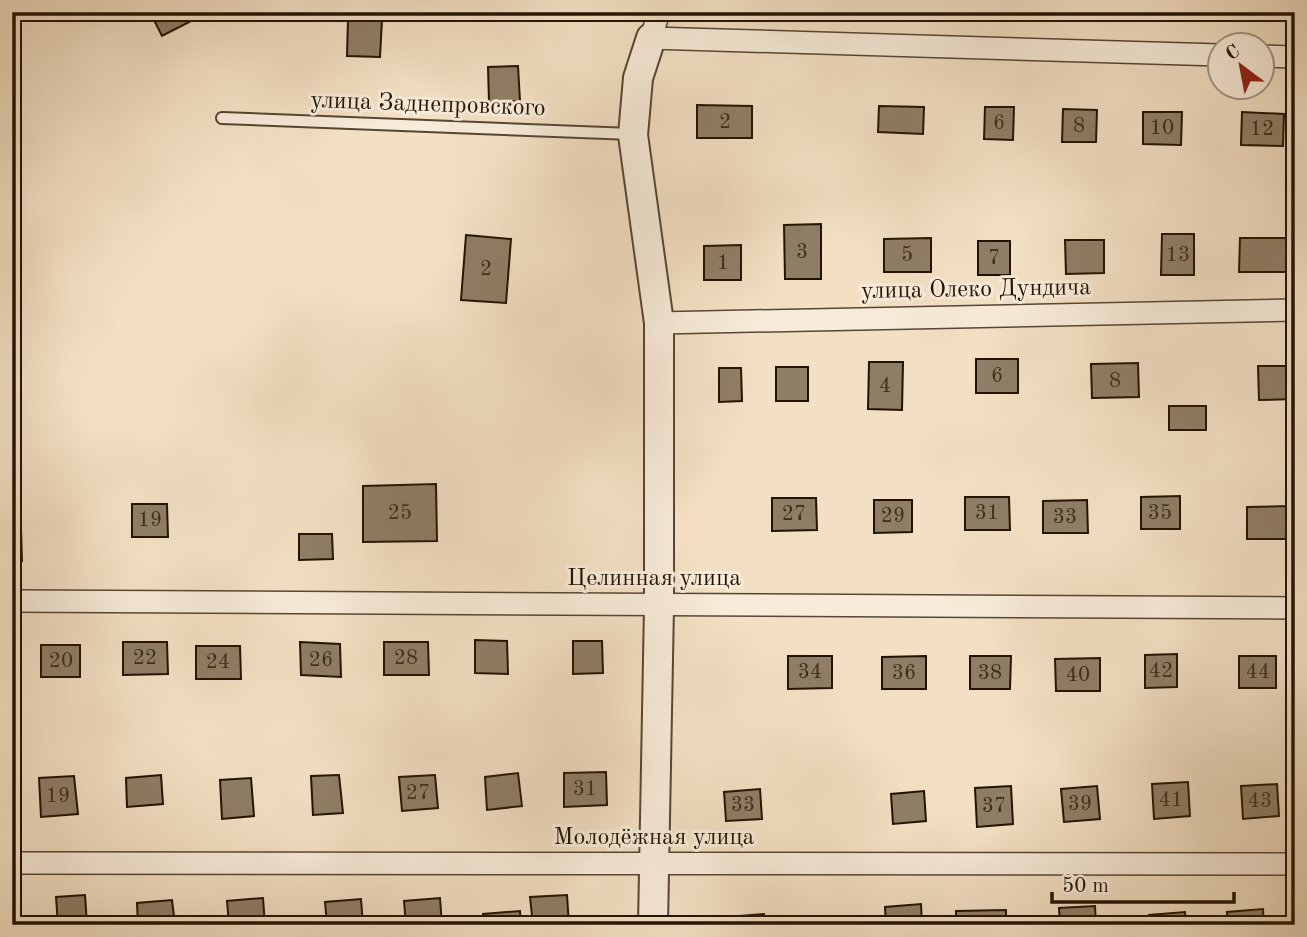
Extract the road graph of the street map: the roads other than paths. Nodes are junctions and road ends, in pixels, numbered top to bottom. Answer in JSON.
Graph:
{"nodes":[{"id":1,"x":655,"y":25,"type":"edge"},
{"id":2,"x":1206,"y":54,"type":"edge"},
{"id":3,"x":1276,"y":56,"type":"edge"},
{"id":4,"x":1295,"y":57,"type":"edge"},
{"id":5,"x":222,"y":118,"type":"dead end"},
{"id":6,"x":633,"y":135,"type":"junction"},
{"id":7,"x":1295,"y":310,"type":"edge"},
{"id":8,"x":659,"y":323,"type":"junction"},
{"id":9,"x":12,"y":601,"type":"edge"},
{"id":10,"x":659,"y":606,"type":"junction"},
{"id":11,"x":1295,"y":608,"type":"edge"},
{"id":12,"x":12,"y":863,"type":"edge"},
{"id":13,"x":652,"y":864,"type":"junction"},
{"id":14,"x":1295,"y":864,"type":"edge"},
{"id":15,"x":653,"y":925,"type":"edge"}],
"edges":[{"from":1,"to":2,"type":"street"},
{"from":1,"to":6,"type":"street"},
{"from":3,"to":4,"type":"street"},
{"from":5,"to":6,"type":"lane","name":"улица Заднепровского"},
{"from":6,"to":8,"type":"street"},
{"from":7,"to":8,"type":"street","name":"улица Олеко Дундича"},
{"from":8,"to":10,"type":"street"},
{"from":9,"to":10,"type":"street","name":"Целинная улица"},
{"from":10,"to":11,"type":"street","name":"Целинная улица"},
{"from":10,"to":13,"type":"street"},
{"from":12,"to":13,"type":"street","name":"Молодёжная улица"},
{"from":13,"to":14,"type":"street","name":"Молодёжная улица"},
{"from":13,"to":15,"type":"street"}]}
